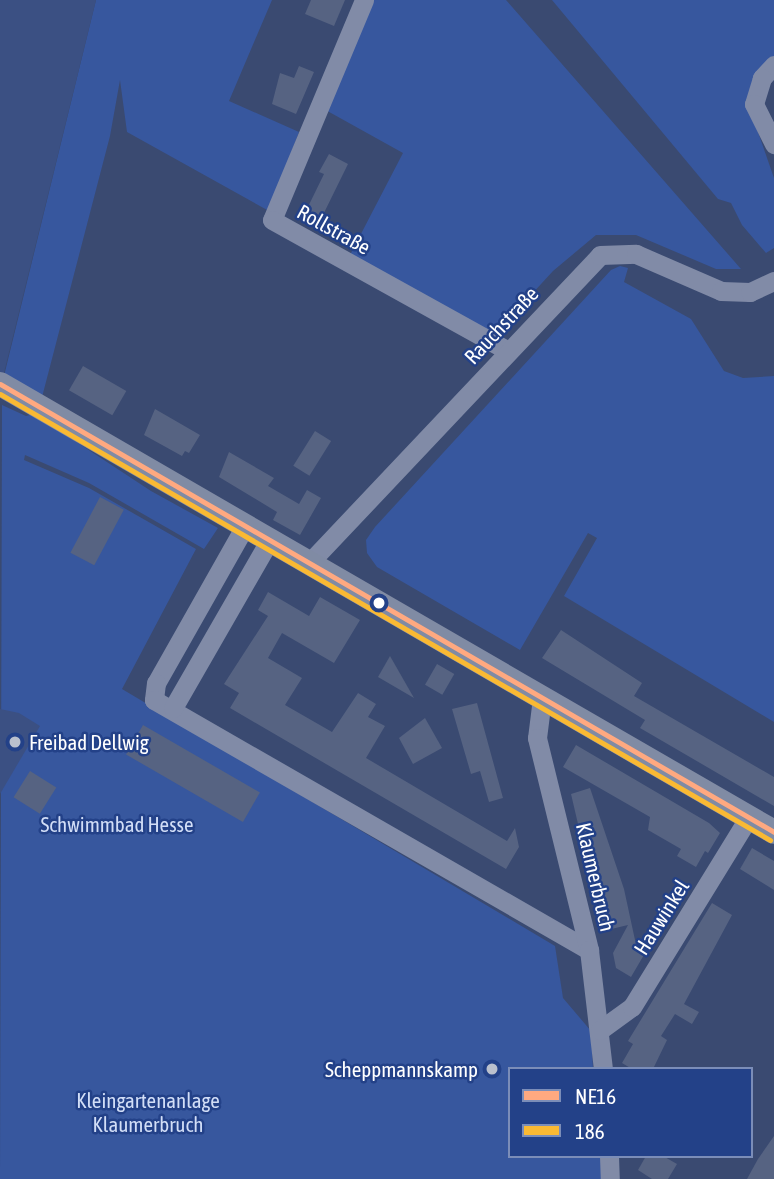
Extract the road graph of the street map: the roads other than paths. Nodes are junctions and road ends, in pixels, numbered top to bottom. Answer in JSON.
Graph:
{"nodes":[{"id":1,"x":364,"y":0,"type":"edge"},
{"id":2,"x":774,"y":65,"type":"edge"},
{"id":3,"x":774,"y":144,"type":"edge"},
{"id":4,"x":774,"y":281,"type":"edge"},
{"id":5,"x":508,"y":351,"type":"junction"},
{"id":6,"x":9,"y":390,"type":"edge"},
{"id":7,"x":245,"y":526,"type":"junction"},
{"id":8,"x":270,"y":539,"type":"junction"},
{"id":9,"x":310,"y":562,"type":"junction"},
{"id":10,"x":542,"y":698,"type":"junction"},
{"id":11,"x":173,"y":708,"type":"junction"},
{"id":12,"x":749,"y":817,"type":"junction"},
{"id":13,"x":774,"y":832,"type":"edge"},
{"id":14,"x":589,"y":950,"type":"junction"},
{"id":15,"x":600,"y":1030,"type":"junction"},
{"id":16,"x":603,"y":1067,"type":"edge"},
{"id":17,"x":609,"y":1158,"type":"edge"},
{"id":18,"x":610,"y":1179,"type":"edge"}],
"edges":[{"from":1,"to":5,"type":"street","name":"Rollstraße"},
{"from":2,"to":3,"type":"street"},
{"from":4,"to":5,"type":"street","name":"Rauchstraße"},
{"from":5,"to":9,"type":"street","name":"Rauchstraße"},
{"from":6,"to":7,"type":"main road"},
{"from":7,"to":8,"type":"main road"},
{"from":7,"to":11,"type":"street"},
{"from":8,"to":9,"type":"main road"},
{"from":8,"to":11,"type":"street"},
{"from":9,"to":10,"type":"main road"},
{"from":10,"to":12,"type":"main road"},
{"from":10,"to":14,"type":"street","name":"Klaumerbruch"},
{"from":11,"to":14,"type":"street"},
{"from":12,"to":13,"type":"main road"},
{"from":12,"to":15,"type":"street","name":"Hauwinkel"},
{"from":14,"to":15,"type":"street","name":"Klaumerbruch"},
{"from":15,"to":16,"type":"street","name":"Klaumerbruch"},
{"from":17,"to":18,"type":"street"}]}
